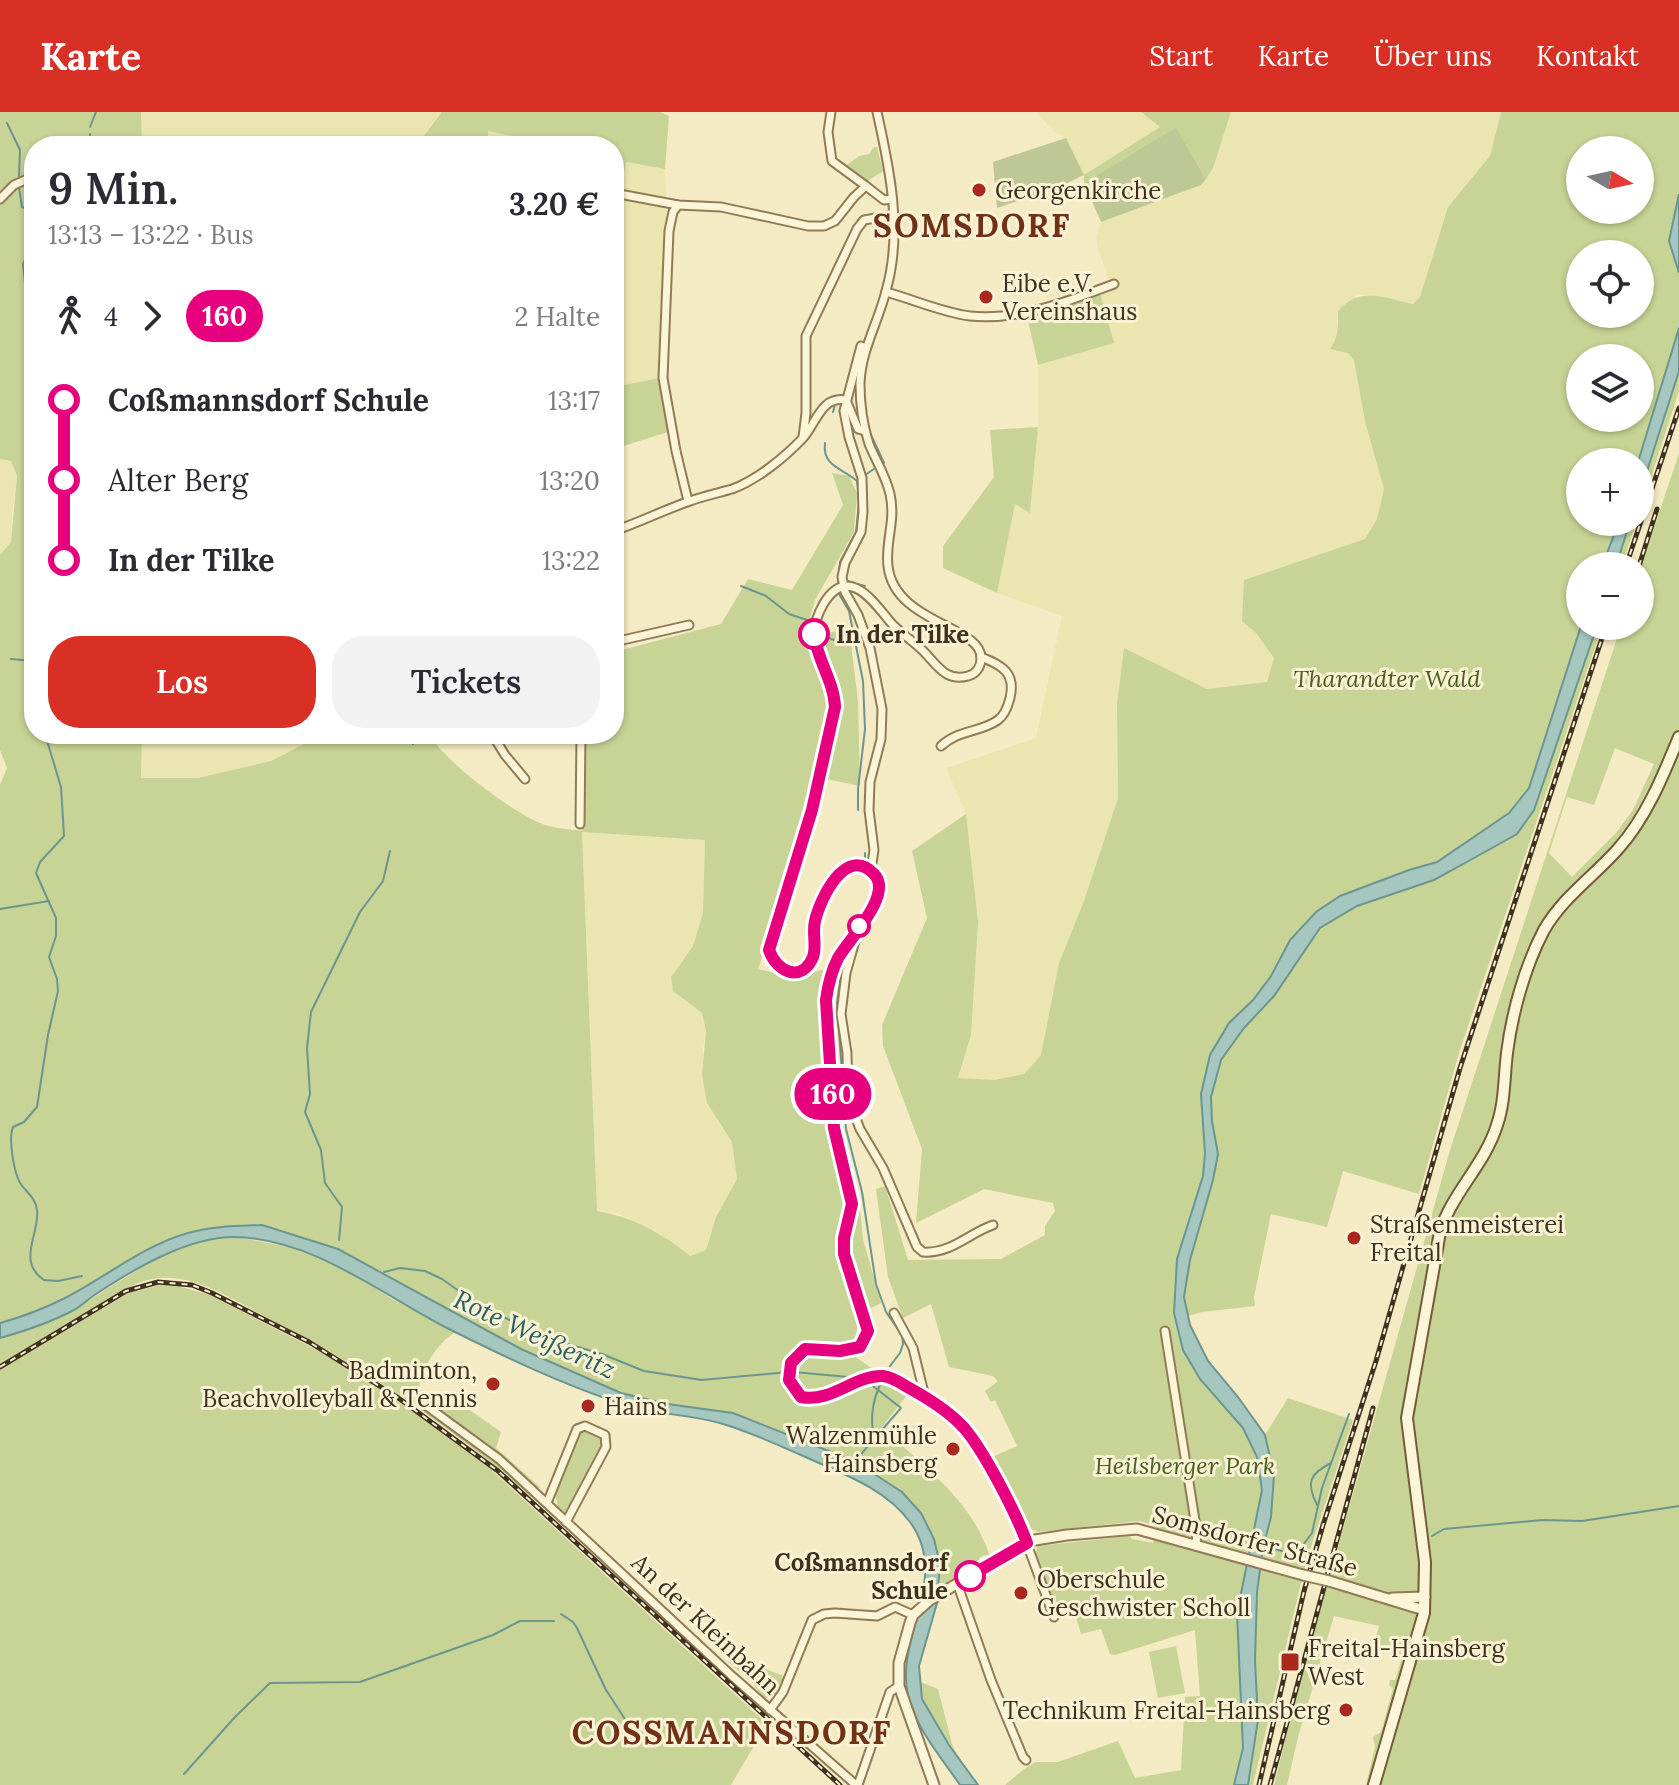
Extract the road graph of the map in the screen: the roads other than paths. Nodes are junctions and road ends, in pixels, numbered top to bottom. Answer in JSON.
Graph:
{"nodes":[{"id":1,"x":831,"y":112,"type":"edge"},
{"id":2,"x":877,"y":112,"type":"edge"},
{"id":3,"x":24,"y":180,"type":"edge"},
{"id":4,"x":866,"y":186,"type":"junction"},
{"id":5,"x":624,"y":195,"type":"edge"},
{"id":6,"x":0,"y":199,"type":"edge"},
{"id":7,"x":892,"y":199,"type":"junction"},
{"id":8,"x":678,"y":205,"type":"junction"},
{"id":9,"x":894,"y":215,"type":"junction"},
{"id":10,"x":1114,"y":284,"type":"dead end"},
{"id":11,"x":886,"y":292,"type":"junction"},
{"id":12,"x":861,"y":346,"type":"dead end"},
{"id":13,"x":846,"y":400,"type":"junction"},
{"id":14,"x":865,"y":431,"type":"junction"},
{"id":15,"x":803,"y":437,"type":"junction"},
{"id":16,"x":688,"y":501,"type":"junction"},
{"id":17,"x":624,"y":527,"type":"edge"},
{"id":18,"x":840,"y":589,"type":"junction"},
{"id":19,"x":689,"y":625,"type":"dead end"},
{"id":20,"x":624,"y":640,"type":"edge"},
{"id":21,"x":981,"y":657,"type":"junction"},
{"id":22,"x":1679,"y":737,"type":"edge"},
{"id":23,"x":498,"y":744,"type":"edge"},
{"id":24,"x":581,"y":744,"type":"edge"},
{"id":25,"x":941,"y":746,"type":"dead end"},
{"id":26,"x":525,"y":779,"type":"dead end"},
{"id":27,"x":580,"y":824,"type":"dead end"},
{"id":28,"x":871,"y":870,"type":"junction"},
{"id":29,"x":852,"y":936,"type":"junction"},
{"id":30,"x":993,"y":1225,"type":"dead end"},
{"id":31,"x":894,"y":1313,"type":"dead end"},
{"id":32,"x":1165,"y":1331,"type":"dead end"},
{"id":33,"x":925,"y":1397,"type":"junction"},
{"id":34,"x":424,"y":1404,"type":"dead end"},
{"id":35,"x":547,"y":1503,"type":"junction"},
{"id":36,"x":566,"y":1522,"type":"junction"},
{"id":37,"x":1027,"y":1543,"type":"junction"},
{"id":38,"x":1196,"y":1544,"type":"junction"},
{"id":39,"x":957,"y":1583,"type":"junction"},
{"id":40,"x":1425,"y":1597,"type":"junction"},
{"id":41,"x":1389,"y":1599,"type":"junction"},
{"id":42,"x":1424,"y":1610,"type":"junction"},
{"id":43,"x":917,"y":1611,"type":"junction"},
{"id":44,"x":1054,"y":1617,"type":"dead end"},
{"id":45,"x":899,"y":1686,"type":"junction"},
{"id":46,"x":770,"y":1710,"type":"junction"},
{"id":47,"x":1026,"y":1760,"type":"dead end"},
{"id":48,"x":857,"y":1785,"type":"edge"},
{"id":49,"x":934,"y":1785,"type":"edge"},
{"id":50,"x":1374,"y":1785,"type":"edge"}],
"edges":[{"from":1,"to":4,"type":"street"},
{"from":2,"to":7,"type":"street"},
{"from":3,"to":6,"type":"street"},
{"from":4,"to":7,"type":"street"},
{"from":4,"to":8,"type":"street"},
{"from":5,"to":8,"type":"street"},
{"from":7,"to":9,"type":"street"},
{"from":8,"to":16,"type":"street"},
{"from":9,"to":11,"type":"street"},
{"from":9,"to":15,"type":"street"},
{"from":10,"to":11,"type":"street"},
{"from":11,"to":14,"type":"street"},
{"from":12,"to":13,"type":"street"},
{"from":13,"to":14,"type":"street"},
{"from":13,"to":15,"type":"street"},
{"from":13,"to":18,"type":"street"},
{"from":14,"to":21,"type":"street"},
{"from":15,"to":16,"type":"street"},
{"from":16,"to":17,"type":"street"},
{"from":18,"to":21,"type":"street"},
{"from":18,"to":28,"type":"street"},
{"from":18,"to":28,"type":"street"},
{"from":19,"to":20,"type":"street"},
{"from":21,"to":25,"type":"street"},
{"from":22,"to":40,"type":"main road"},
{"from":23,"to":26,"type":"street"},
{"from":24,"to":27,"type":"street"},
{"from":28,"to":29,"type":"street"},
{"from":29,"to":30,"type":"street"},
{"from":29,"to":33,"type":"street"},
{"from":31,"to":33,"type":"street"},
{"from":32,"to":38,"type":"street"},
{"from":33,"to":37,"type":"street"},
{"from":34,"to":35,"type":"street","name":"An der Kleinbahn"},
{"from":35,"to":36,"type":"street","name":"An der Kleinbahn"},
{"from":35,"to":36,"type":"street"},
{"from":36,"to":46,"type":"street","name":"An der Kleinbahn"},
{"from":37,"to":38,"type":"street","name":"Somsdorfer Straße"},
{"from":37,"to":39,"type":"street"},
{"from":37,"to":44,"type":"street"},
{"from":38,"to":41,"type":"street","name":"Somsdorfer Straße","bridge":true},
{"from":39,"to":43,"type":"street"},
{"from":39,"to":47,"type":"street"},
{"from":40,"to":41,"type":"street","name":"Somsdorfer Straße"},
{"from":40,"to":42,"type":"main road"},
{"from":41,"to":42,"type":"street","name":"Somsdorfer Straße"},
{"from":42,"to":50,"type":"main road"},
{"from":43,"to":45,"type":"street"},
{"from":43,"to":46,"type":"street"},
{"from":45,"to":48,"type":"street"},
{"from":45,"to":49,"type":"street"},
{"from":46,"to":48,"type":"street","name":"An der Kleinbahn"}]}
